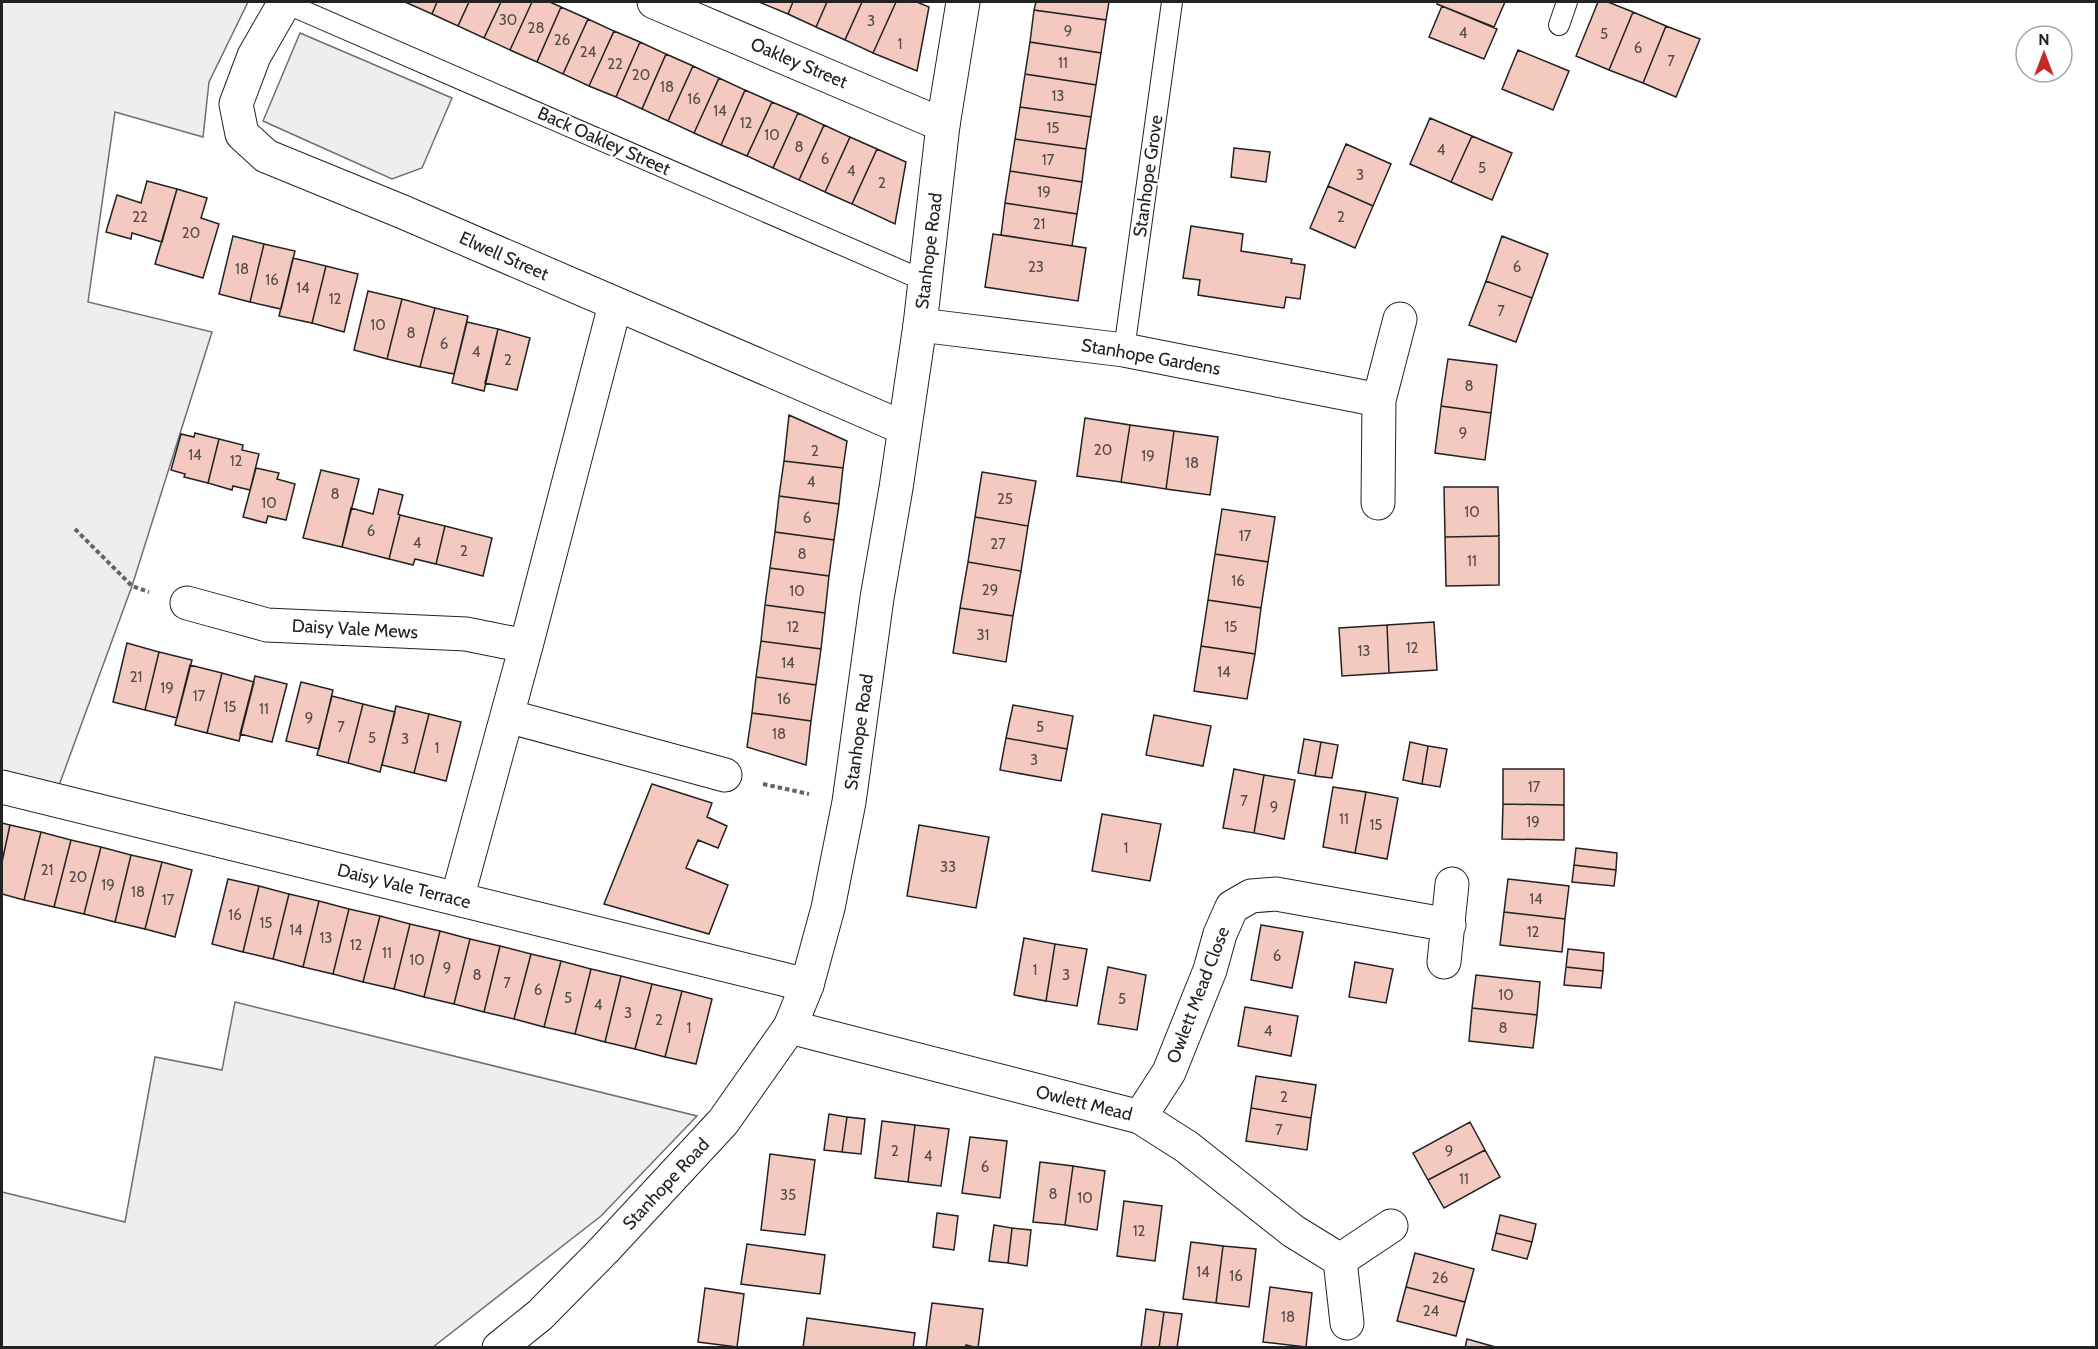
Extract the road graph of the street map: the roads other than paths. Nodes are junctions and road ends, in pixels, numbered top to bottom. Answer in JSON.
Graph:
{"nodes":[{"id":1,"x":285,"y":2,"type":"edge"},
{"id":2,"x":654,"y":2,"type":"edge"},
{"id":3,"x":963,"y":2,"type":"edge"},
{"id":4,"x":1172,"y":2,"type":"edge"},
{"id":5,"x":1568,"y":2,"type":"edge"},
{"id":6,"x":1559,"y":25,"type":"dead end"},
{"id":7,"x":943,"y":125,"type":"junction"},
{"id":8,"x":925,"y":281,"type":"junction"},
{"id":9,"x":615,"y":304,"type":"junction"},
{"id":10,"x":1400,"y":319,"type":"dead end"},
{"id":11,"x":920,"y":325,"type":"junction"},
{"id":12,"x":1124,"y":350,"type":"junction"},
{"id":13,"x":1380,"y":400,"type":"junction"},
{"id":14,"x":904,"y":428,"type":"junction"},
{"id":15,"x":1378,"y":503,"type":"dead end"},
{"id":16,"x":187,"y":603,"type":"road end"},
{"id":17,"x":526,"y":646,"type":"junction"},
{"id":18,"x":507,"y":716,"type":"junction"},
{"id":19,"x":724,"y":776,"type":"road end"},
{"id":20,"x":2,"y":787,"type":"edge"},
{"id":21,"x":1452,"y":884,"type":"dead end"},
{"id":22,"x":457,"y":899,"type":"junction"},
{"id":23,"x":1449,"y":925,"type":"junction"},
{"id":24,"x":1444,"y":962,"type":"dead end"},
{"id":25,"x":807,"y":985,"type":"junction"},
{"id":26,"x":790,"y":1027,"type":"junction"},
{"id":27,"x":1140,"y":1117,"type":"junction"},
{"id":28,"x":1391,"y":1226,"type":"dead end"},
{"id":29,"x":1340,"y":1260,"type":"junction"},
{"id":30,"x":1347,"y":1323,"type":"dead end"},
{"id":31,"x":499,"y":1347,"type":"edge"}],
"edges":[{"from":1,"to":8,"type":"lane","name":"Back Oakley Street"},
{"from":1,"to":9,"type":"street","name":"Elwell Street"},
{"from":2,"to":7,"type":"street","name":"Oakley Street"},
{"from":3,"to":7,"type":"street","name":"Stanhope Road"},
{"from":4,"to":12,"type":"lane","name":"Stanhope Grove"},
{"from":5,"to":6,"type":"lane"},
{"from":7,"to":8,"type":"street","name":"Stanhope Road"},
{"from":8,"to":11,"type":"street","name":"Stanhope Road"},
{"from":9,"to":14,"type":"street","name":"Elwell Street"},
{"from":9,"to":17,"type":"street"},
{"from":10,"to":13,"type":"street"},
{"from":11,"to":12,"type":"street","name":"Stanhope Gardens"},
{"from":11,"to":14,"type":"street","name":"Stanhope Road"},
{"from":12,"to":13,"type":"street","name":"Stanhope Gardens"},
{"from":13,"to":15,"type":"street"},
{"from":14,"to":25,"type":"street","name":"Stanhope Road"},
{"from":16,"to":17,"type":"street","name":"Daisy Vale Mews"},
{"from":17,"to":18,"type":"street"},
{"from":18,"to":19,"type":"street"},
{"from":18,"to":22,"type":"street"},
{"from":20,"to":22,"type":"street","name":"Daisy Vale Terrace"},
{"from":21,"to":23,"type":"street"},
{"from":22,"to":25,"type":"street","name":"Daisy Vale Terrace"},
{"from":23,"to":24,"type":"street"},
{"from":23,"to":27,"type":"street","name":"Owlett Mead Close"},
{"from":25,"to":26,"type":"street","name":"Stanhope Road"},
{"from":26,"to":27,"type":"street","name":"Owlett Mead"},
{"from":26,"to":31,"type":"street","name":"Stanhope Road"},
{"from":27,"to":29,"type":"street","name":"Owlett Mead"},
{"from":28,"to":29,"type":"street"},
{"from":29,"to":30,"type":"street"}]}
